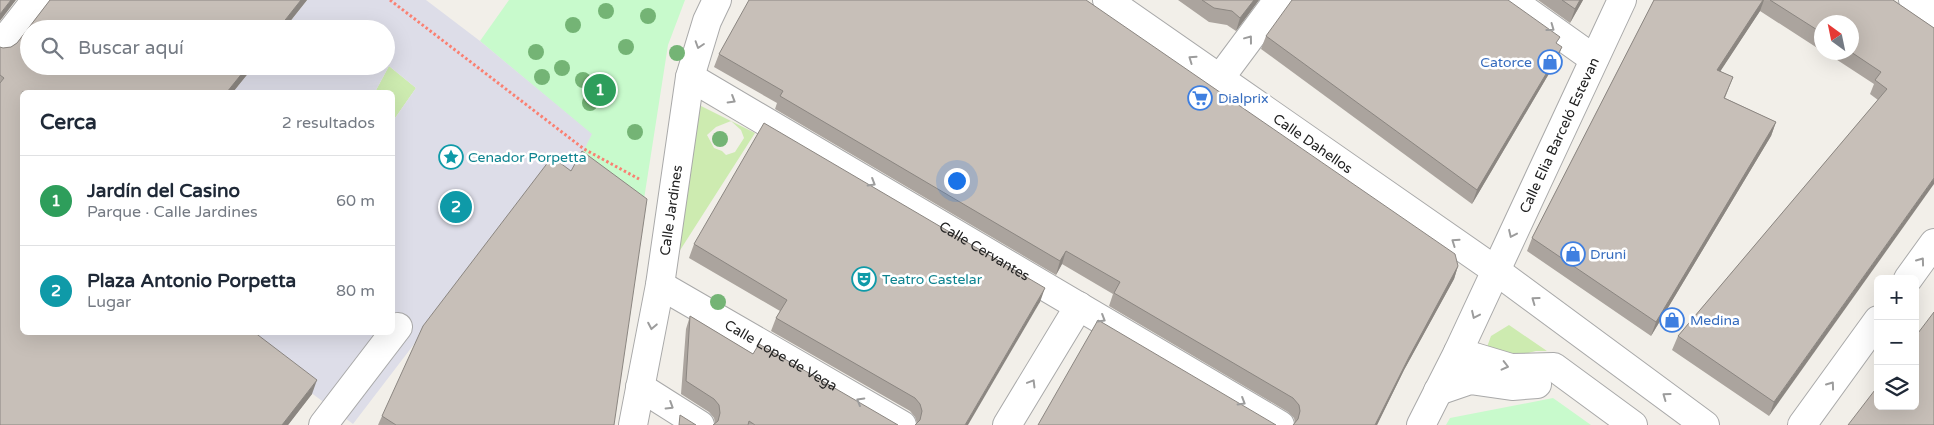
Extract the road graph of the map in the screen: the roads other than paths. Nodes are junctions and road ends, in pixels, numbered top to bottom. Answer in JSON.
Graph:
{"nodes":[{"id":1,"x":36,"y":0,"type":"edge"},
{"id":2,"x":717,"y":0,"type":"edge"},
{"id":3,"x":1107,"y":0,"type":"edge"},
{"id":4,"x":1278,"y":0,"type":"edge"},
{"id":5,"x":1512,"y":0,"type":"edge"},
{"id":6,"x":1622,"y":0,"type":"edge"},
{"id":7,"x":1913,"y":0,"type":"edge"},
{"id":8,"x":1934,"y":16,"type":"edge"},
{"id":9,"x":20,"y":20,"type":"edge"},
{"id":10,"x":20,"y":20,"type":"edge"},
{"id":11,"x":0,"y":46,"type":"edge"},
{"id":12,"x":1594,"y":59,"type":"junction"},
{"id":13,"x":690,"y":77,"type":"junction"},
{"id":14,"x":1220,"y":78,"type":"junction"},
{"id":15,"x":1934,"y":243,"type":"edge"},
{"id":16,"x":1495,"y":270,"type":"junction"},
{"id":17,"x":1911,"y":275,"type":"edge"},
{"id":18,"x":660,"y":285,"type":"junction"},
{"id":19,"x":1079,"y":306,"type":"junction"},
{"id":20,"x":1874,"y":326,"type":"edge"},
{"id":21,"x":398,"y":328,"type":"dead end"},
{"id":22,"x":395,"y":332,"type":"edge"},
{"id":23,"x":393,"y":335,"type":"edge"},
{"id":24,"x":1458,"y":352,"type":"junction"},
{"id":25,"x":640,"y":387,"type":"junction"},
{"id":26,"x":1438,"y":391,"type":"junction"},
{"id":27,"x":323,"y":425,"type":"edge"},
{"id":28,"x":633,"y":425,"type":"edge"},
{"id":29,"x":700,"y":425,"type":"edge"},
{"id":30,"x":902,"y":425,"type":"edge"},
{"id":31,"x":1007,"y":425,"type":"edge"},
{"id":32,"x":1280,"y":425,"type":"edge"},
{"id":33,"x":1421,"y":425,"type":"edge"},
{"id":34,"x":1614,"y":425,"type":"edge"},
{"id":35,"x":1633,"y":425,"type":"edge"},
{"id":36,"x":1705,"y":425,"type":"edge"},
{"id":37,"x":1802,"y":425,"type":"edge"}],
"edges":[{"from":1,"to":9,"type":"street"},
{"from":2,"to":13,"type":"street","name":"Calle Jardines","one_way":true},
{"from":14,"to":3,"type":"street","name":"Calle Dahellos","one_way":true},
{"from":14,"to":4,"type":"street","one_way":true},
{"from":5,"to":12,"type":"street","one_way":true},
{"from":6,"to":12,"type":"street","name":"Calle Elia Barceló Estevan"},
{"from":7,"to":8,"type":"street"},
{"from":10,"to":11,"type":"street"},
{"from":12,"to":16,"type":"street","name":"Calle Elia Barceló Estevan","one_way":true},
{"from":13,"to":18,"type":"street","name":"Calle Jardines"},
{"from":13,"to":19,"type":"street","name":"Calle Cervantes","one_way":true},
{"from":16,"to":14,"type":"street","name":"Calle Dahellos","one_way":true},
{"from":17,"to":15,"type":"street","one_way":true},
{"from":16,"to":24,"type":"street","name":"Calle Elia Barceló Estevan","one_way":true},
{"from":36,"to":16,"type":"street","name":"Calle Dahellos","one_way":true},
{"from":18,"to":25,"type":"street","name":"Calle Jardines","one_way":true},
{"from":30,"to":18,"type":"street","name":"Calle Lope de Vega","one_way":true},
{"from":31,"to":19,"type":"street","one_way":true},
{"from":19,"to":32,"type":"street","name":"Calle Cervantes","one_way":true},
{"from":37,"to":20,"type":"street","one_way":true},
{"from":21,"to":22,"type":"street"},
{"from":23,"to":27,"type":"street"},
{"from":24,"to":26,"type":"street","name":"Calle Elia Barceló Estevan"},
{"from":24,"to":35,"type":"street","one_way":true},
{"from":25,"to":28,"type":"street","name":"Calle Jardines"},
{"from":25,"to":29,"type":"street","one_way":true},
{"from":26,"to":33,"type":"street","name":"Calle Elia Barceló Estevan"},
{"from":26,"to":34,"type":"street"}]}
